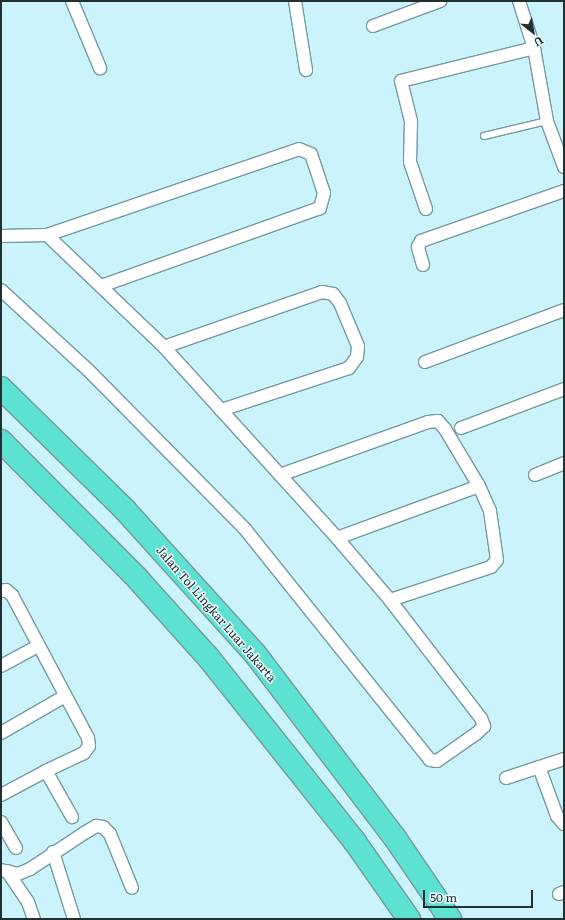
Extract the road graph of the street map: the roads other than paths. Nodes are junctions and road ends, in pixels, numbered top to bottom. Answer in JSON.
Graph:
{"nodes":[{"id":1,"x":72,"y":1,"type":"edge"},
{"id":2,"x":295,"y":1,"type":"edge"},
{"id":3,"x":440,"y":1,"type":"edge"},
{"id":4,"x":519,"y":1,"type":"edge"},
{"id":5,"x":373,"y":26,"type":"dead end"},
{"id":6,"x":534,"y":48,"type":"junction"},
{"id":7,"x":100,"y":68,"type":"dead end"},
{"id":8,"x":306,"y":70,"type":"dead end"},
{"id":9,"x":547,"y":121,"type":"junction"},
{"id":10,"x":484,"y":136,"type":"dead end"},
{"id":11,"x":564,"y":167,"type":"edge"},
{"id":12,"x":564,"y":191,"type":"edge"},
{"id":13,"x":426,"y":209,"type":"dead end"},
{"id":14,"x":47,"y":235,"type":"junction"},
{"id":15,"x":1,"y":236,"type":"edge"},
{"id":16,"x":424,"y":264,"type":"dead end"},
{"id":17,"x":101,"y":286,"type":"junction"},
{"id":18,"x":1,"y":290,"type":"edge"},
{"id":19,"x":564,"y":310,"type":"edge"},
{"id":20,"x":164,"y":347,"type":"junction"},
{"id":21,"x":425,"y":362,"type":"dead end"},
{"id":22,"x":1,"y":388,"type":"edge"},
{"id":23,"x":564,"y":389,"type":"edge"},
{"id":24,"x":221,"y":410,"type":"junction"},
{"id":25,"x":461,"y":428,"type":"dead end"},
{"id":26,"x":1,"y":441,"type":"edge"},
{"id":27,"x":564,"y":463,"type":"edge"},
{"id":28,"x":280,"y":475,"type":"junction"},
{"id":29,"x":535,"y":476,"type":"dead end"},
{"id":30,"x":480,"y":486,"type":"junction"},
{"id":31,"x":338,"y":538,"type":"junction"},
{"id":32,"x":1,"y":591,"type":"edge"},
{"id":33,"x":390,"y":600,"type":"junction"},
{"id":34,"x":38,"y":646,"type":"junction"},
{"id":35,"x":1,"y":666,"type":"edge"},
{"id":36,"x":65,"y":696,"type":"junction"},
{"id":37,"x":1,"y":733,"type":"edge"},
{"id":38,"x":564,"y":759,"type":"edge"},
{"id":39,"x":539,"y":767,"type":"junction"},
{"id":40,"x":46,"y":771,"type":"junction"},
{"id":41,"x":506,"y":778,"type":"dead end"},
{"id":42,"x":1,"y":795,"type":"edge"},
{"id":43,"x":72,"y":817,"type":"dead end"},
{"id":44,"x":1,"y":822,"type":"edge"},
{"id":45,"x":564,"y":824,"type":"edge"},
{"id":46,"x":16,"y":848,"type":"dead end"},
{"id":47,"x":53,"y":852,"type":"junction"},
{"id":48,"x":4,"y":871,"type":"edge"},
{"id":49,"x":132,"y":888,"type":"dead end"},
{"id":50,"x":34,"y":919,"type":"edge"},
{"id":51,"x":74,"y":919,"type":"edge"},
{"id":52,"x":409,"y":919,"type":"edge"},
{"id":53,"x":450,"y":919,"type":"edge"}],
"edges":[{"from":1,"to":7,"type":"street"},
{"from":2,"to":8,"type":"street"},
{"from":3,"to":5,"type":"street"},
{"from":4,"to":6,"type":"street"},
{"from":6,"to":9,"type":"street"},
{"from":6,"to":13,"type":"street"},
{"from":9,"to":10,"type":"lane"},
{"from":9,"to":11,"type":"street"},
{"from":12,"to":16,"type":"street"},
{"from":14,"to":15,"type":"street"},
{"from":14,"to":17,"type":"street"},
{"from":14,"to":17,"type":"street"},
{"from":17,"to":20,"type":"street"},
{"from":18,"to":33,"type":"street"},
{"from":19,"to":21,"type":"street"},
{"from":20,"to":24,"type":"street"},
{"from":20,"to":24,"type":"street"},
{"from":22,"to":53,"type":"highway","name":"Jalan Tol Lingkar Luar Jakarta"},
{"from":23,"to":25,"type":"street"},
{"from":24,"to":28,"type":"street"},
{"from":26,"to":52,"type":"highway"},
{"from":27,"to":29,"type":"street"},
{"from":28,"to":30,"type":"street"},
{"from":28,"to":31,"type":"street"},
{"from":30,"to":31,"type":"street"},
{"from":30,"to":33,"type":"street"},
{"from":31,"to":33,"type":"street"},
{"from":32,"to":34,"type":"street"},
{"from":34,"to":35,"type":"street"},
{"from":34,"to":36,"type":"street"},
{"from":36,"to":37,"type":"street"},
{"from":36,"to":40,"type":"street"},
{"from":38,"to":39,"type":"street"},
{"from":39,"to":41,"type":"street"},
{"from":39,"to":45,"type":"street"},
{"from":40,"to":42,"type":"street"},
{"from":40,"to":43,"type":"street"},
{"from":44,"to":46,"type":"street"},
{"from":47,"to":48,"type":"street"},
{"from":47,"to":49,"type":"street"},
{"from":47,"to":51,"type":"street"},
{"from":48,"to":50,"type":"street"}]}
